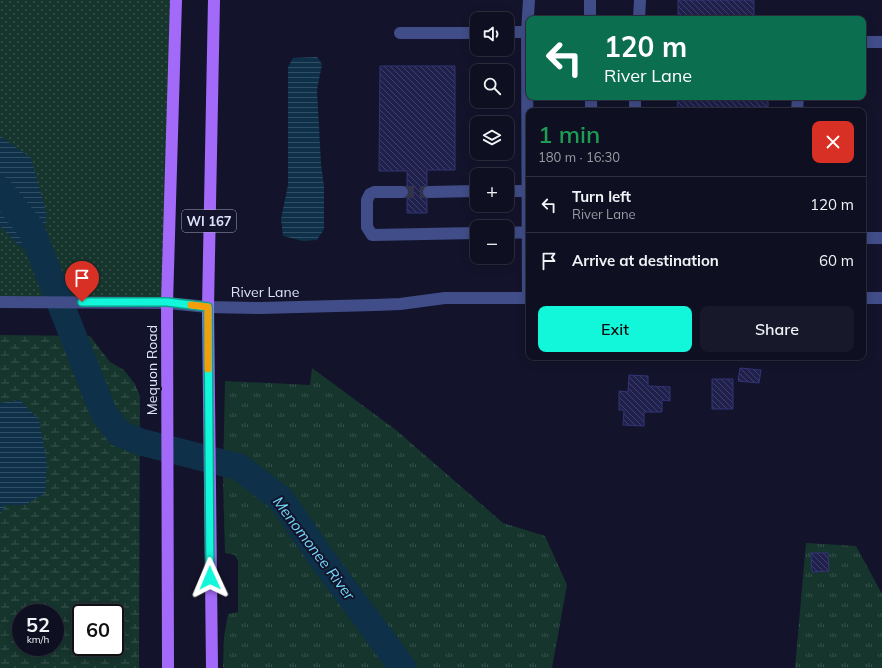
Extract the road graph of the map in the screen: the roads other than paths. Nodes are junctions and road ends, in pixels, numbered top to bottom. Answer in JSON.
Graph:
{"nodes":[{"id":1,"x":176,"y":0,"type":"edge"},
{"id":2,"x":214,"y":0,"type":"edge"},
{"id":3,"x":528,"y":0,"type":"edge"},
{"id":4,"x":590,"y":0,"type":"edge"},
{"id":5,"x":640,"y":0,"type":"edge"},
{"id":6,"x":528,"y":16,"type":"edge"},
{"id":7,"x":590,"y":16,"type":"edge"},
{"id":8,"x":639,"y":16,"type":"edge"},
{"id":9,"x":470,"y":32,"type":"edge"},
{"id":10,"x":514,"y":32,"type":"edge"},
{"id":11,"x":526,"y":32,"type":"edge"},
{"id":12,"x":400,"y":33,"type":"dead end"},
{"id":13,"x":866,"y":42,"type":"edge"},
{"id":14,"x":882,"y":42,"type":"edge"},
{"id":15,"x":470,"y":191,"type":"edge"},
{"id":16,"x":514,"y":191,"type":"edge"},
{"id":17,"x":526,"y":191,"type":"edge"},
{"id":18,"x":402,"y":192,"type":"tunnel mouth"},
{"id":19,"x":429,"y":192,"type":"tunnel mouth"},
{"id":20,"x":526,"y":232,"type":"edge"},
{"id":21,"x":470,"y":233,"type":"edge"},
{"id":22,"x":514,"y":233,"type":"edge"},
{"id":23,"x":866,"y":238,"type":"edge"},
{"id":24,"x":882,"y":238,"type":"edge"},
{"id":25,"x":526,"y":298,"type":"edge"},
{"id":26,"x":866,"y":298,"type":"edge"},
{"id":27,"x":882,"y":298,"type":"edge"},
{"id":28,"x":0,"y":302,"type":"edge"},
{"id":29,"x":167,"y":302,"type":"junction"},
{"id":30,"x":208,"y":307,"type":"junction"},
{"id":31,"x":168,"y":668,"type":"edge"},
{"id":32,"x":212,"y":668,"type":"edge"}],
"edges":[{"from":1,"to":29,"type":"main road","name":"Mequon Road","number":"WI 167"},
{"from":2,"to":30,"type":"main road","number":"WI 167"},
{"from":3,"to":6,"type":"street"},
{"from":4,"to":7,"type":"street"},
{"from":5,"to":8,"type":"street"},
{"from":9,"to":12,"type":"street"},
{"from":10,"to":11,"type":"street"},
{"from":13,"to":14,"type":"street"},
{"from":15,"to":19,"type":"street"},
{"from":16,"to":17,"type":"street"},
{"from":18,"to":21,"type":"street"},
{"from":20,"to":22,"type":"street"},
{"from":23,"to":24,"type":"street"},
{"from":25,"to":30,"type":"street","name":"River Lane"},
{"from":26,"to":27,"type":"street"},
{"from":28,"to":29,"type":"street","name":"River Lane"},
{"from":29,"to":30,"type":"street","name":"River Lane"},
{"from":29,"to":31,"type":"main road","name":"Mequon Road","number":"WI 167"},
{"from":30,"to":32,"type":"main road","number":"WI 167"}]}
